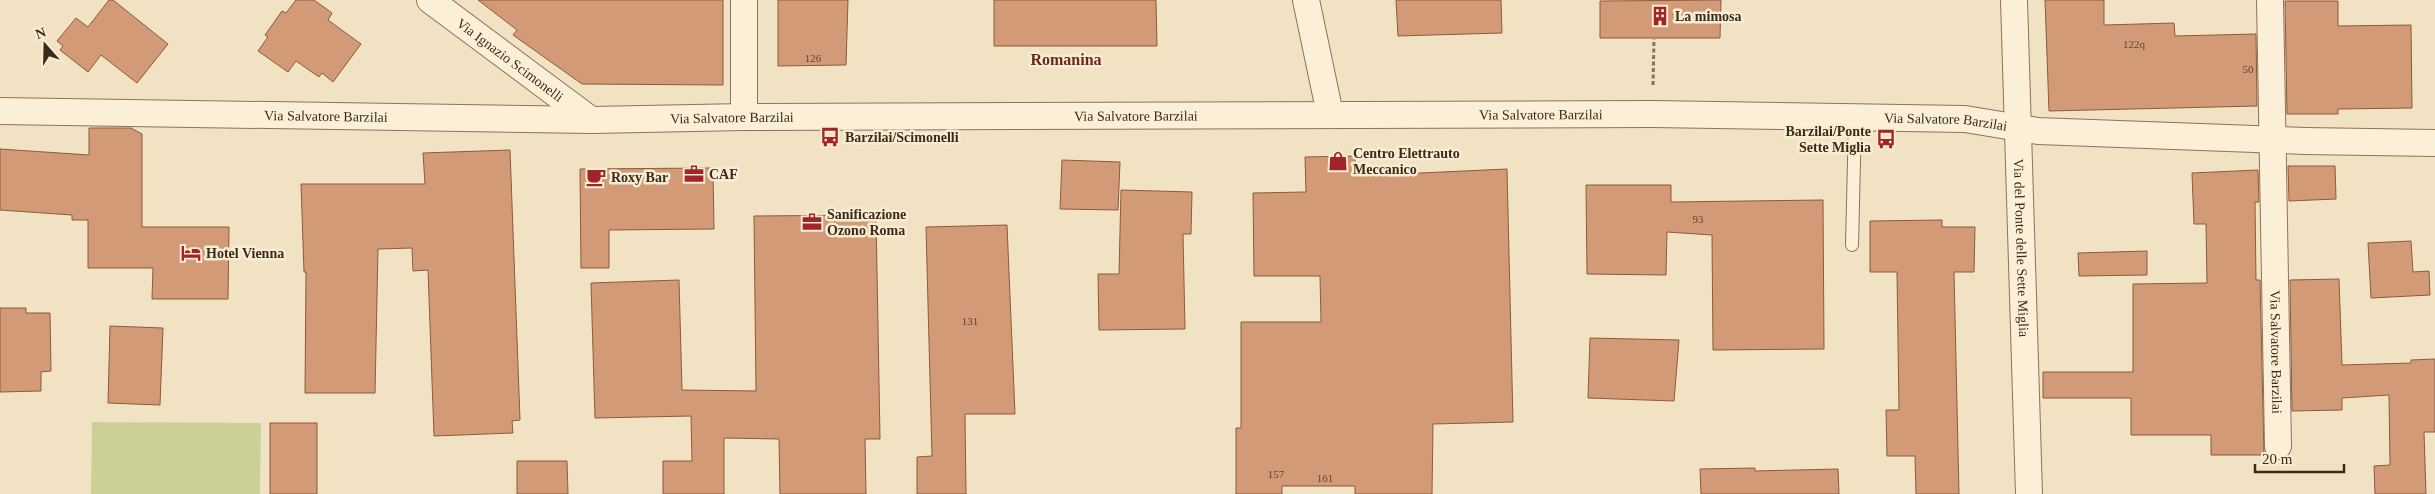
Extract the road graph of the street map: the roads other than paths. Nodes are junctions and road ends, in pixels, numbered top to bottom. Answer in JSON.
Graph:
{"nodes":[{"id":1,"x":430,"y":0,"type":"edge"},
{"id":2,"x":744,"y":0,"type":"edge"},
{"id":3,"x":1306,"y":0,"type":"edge"},
{"id":4,"x":2014,"y":0,"type":"edge"},
{"id":5,"x":2270,"y":0,"type":"edge"},
{"id":6,"x":0,"y":111,"type":"edge"},
{"id":7,"x":1330,"y":114,"type":"junction"},
{"id":8,"x":744,"y":117,"type":"junction"},
{"id":9,"x":1855,"y":119,"type":"junction"},
{"id":10,"x":592,"y":120,"type":"junction"},
{"id":11,"x":2017,"y":129,"type":"junction"},
{"id":12,"x":2272,"y":140,"type":"junction"},
{"id":13,"x":2435,"y":143,"type":"edge"},
{"id":14,"x":1852,"y":245,"type":"dead end"},
{"id":15,"x":2278,"y":446,"type":"dead end"},
{"id":16,"x":2028,"y":494,"type":"edge"}],
"edges":[{"from":1,"to":10,"type":"street","name":"Via Ignazio Scimonelli"},
{"from":2,"to":8,"type":"street"},
{"from":3,"to":7,"type":"street"},
{"from":4,"to":11,"type":"street","name":"Via del Ponte delle Sette Miglia"},
{"from":5,"to":12,"type":"street","name":"Via Salvatore Barzilai"},
{"from":6,"to":10,"type":"street","name":"Via Salvatore Barzilai"},
{"from":7,"to":8,"type":"street","name":"Via Salvatore Barzilai"},
{"from":7,"to":9,"type":"street","name":"Via Salvatore Barzilai"},
{"from":8,"to":10,"type":"street","name":"Via Salvatore Barzilai"},
{"from":9,"to":11,"type":"street","name":"Via Salvatore Barzilai"},
{"from":9,"to":14,"type":"lane"},
{"from":11,"to":12,"type":"street","name":"Via Salvatore Barzilai"},
{"from":11,"to":16,"type":"street","name":"Via del Ponte delle Sette Miglia"},
{"from":12,"to":13,"type":"street","name":"Via Salvatore Barzilai"},
{"from":12,"to":15,"type":"street","name":"Via Salvatore Barzilai"}]}
